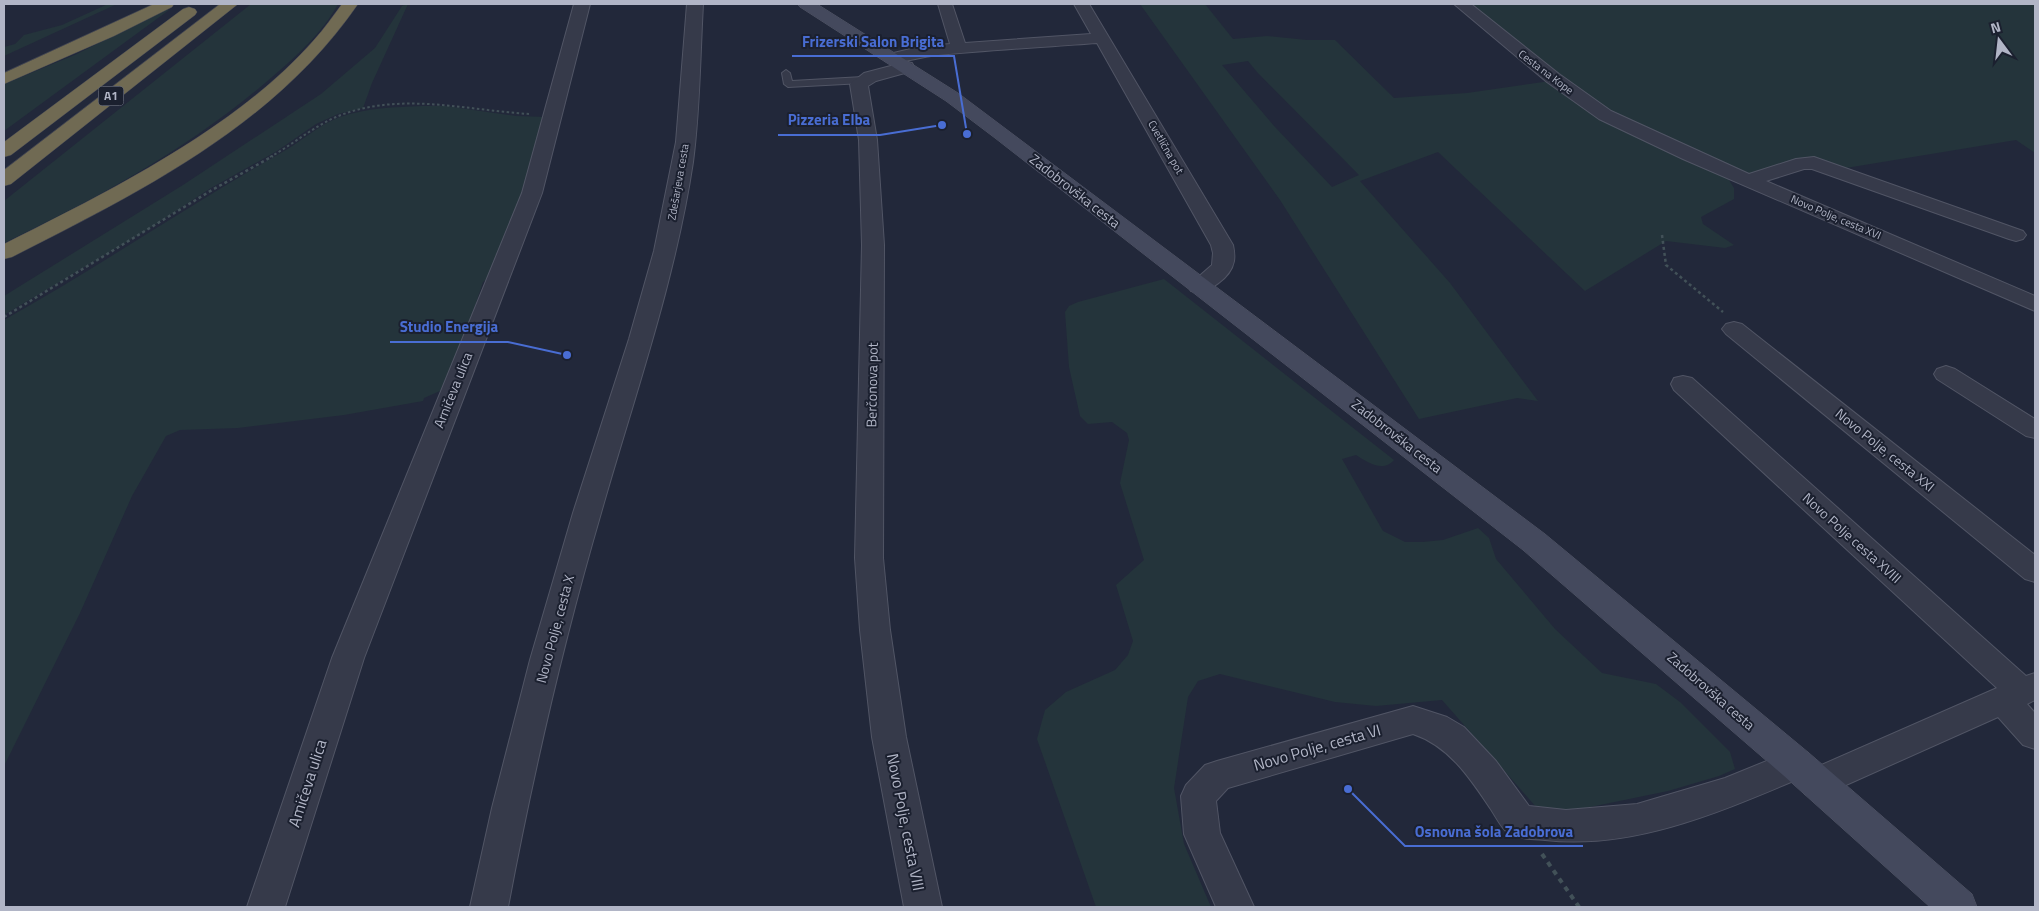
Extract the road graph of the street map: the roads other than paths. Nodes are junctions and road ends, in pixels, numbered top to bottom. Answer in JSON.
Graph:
{"nodes":[{"id":1,"x":166,"y":4,"type":"edge"},
{"id":2,"x":200,"y":4,"type":"edge"},
{"id":3,"x":230,"y":4,"type":"edge"},
{"id":4,"x":350,"y":4,"type":"edge"},
{"id":5,"x":582,"y":4,"type":"edge"},
{"id":6,"x":695,"y":4,"type":"edge"},
{"id":7,"x":806,"y":4,"type":"edge"},
{"id":8,"x":945,"y":4,"type":"edge"},
{"id":9,"x":1082,"y":4,"type":"edge"},
{"id":10,"x":1462,"y":4,"type":"edge"},
{"id":11,"x":1102,"y":38,"type":"junction"},
{"id":12,"x":959,"y":48,"type":"junction"},
{"id":13,"x":898,"y":62,"type":"junction"},
{"id":14,"x":786,"y":73,"type":"dead end"},
{"id":15,"x":4,"y":79,"type":"edge"},
{"id":16,"x":863,"y":80,"type":"junction"},
{"id":17,"x":1637,"y":131,"type":"joint"},
{"id":18,"x":4,"y":151,"type":"edge"},
{"id":19,"x":4,"y":180,"type":"edge"},
{"id":20,"x":1749,"y":180,"type":"junction"},
{"id":21,"x":2016,"y":235,"type":"dead end"},
{"id":22,"x":4,"y":252,"type":"edge"},
{"id":23,"x":1199,"y":286,"type":"junction"},
{"id":24,"x":2035,"y":304,"type":"edge"},
{"id":25,"x":1734,"y":329,"type":"road end"},
{"id":26,"x":635,"y":355,"type":"joint"},
{"id":27,"x":1946,"y":374,"type":"dead end"},
{"id":28,"x":1683,"y":384,"type":"dead end"},
{"id":29,"x":2035,"y":430,"type":"edge"},
{"id":30,"x":2035,"y":571,"type":"edge"},
{"id":31,"x":348,"y":658,"type":"joint"},
{"id":32,"x":2020,"y":692,"type":"edge"},
{"id":33,"x":2035,"y":735,"type":"edge"},
{"id":34,"x":889,"y":737,"type":"joint"},
{"id":35,"x":1806,"y":773,"type":"junction"},
{"id":36,"x":266,"y":907,"type":"edge"},
{"id":37,"x":489,"y":907,"type":"edge"},
{"id":38,"x":923,"y":907,"type":"edge"},
{"id":39,"x":1235,"y":907,"type":"edge"},
{"id":40,"x":1958,"y":907,"type":"edge"}],
"edges":[{"from":1,"to":15,"type":"highway"},
{"from":2,"to":18,"type":"highway","number":"A1"},
{"from":3,"to":19,"type":"highway","number":"A1"},
{"from":4,"to":22,"type":"highway"},
{"from":5,"to":31,"type":"street","name":"Arničeva ulica"},
{"from":6,"to":26,"type":"street","name":"Zdešarjeva cesta"},
{"from":7,"to":13,"type":"main road","name":"Zadobrovška cesta"},
{"from":8,"to":12,"type":"street"},
{"from":9,"to":11,"type":"street","name":"Cvetlična pot"},
{"from":10,"to":17,"type":"street","name":"Cesta na Kope"},
{"from":11,"to":12,"type":"street"},
{"from":11,"to":23,"type":"street","name":"Cvetlična pot"},
{"from":12,"to":13,"type":"street"},
{"from":13,"to":16,"type":"street"},
{"from":13,"to":23,"type":"main road","name":"Zadobrovška cesta"},
{"from":14,"to":16,"type":"lane"},
{"from":16,"to":34,"type":"street","name":"Berčonova pot"},
{"from":17,"to":20,"type":"street","name":"Novo Polje, cesta XVI"},
{"from":20,"to":21,"type":"street"},
{"from":20,"to":24,"type":"street","name":"Novo Polje, cesta XVI"},
{"from":23,"to":35,"type":"main road","name":"Zadobrovška cesta"},
{"from":25,"to":30,"type":"street","name":"Novo Polje, cesta XXI"},
{"from":26,"to":37,"type":"street","name":"Novo Polje, cesta X"},
{"from":27,"to":29,"type":"street"},
{"from":28,"to":32,"type":"street","name":"Novo Polje cesta XVIII"},
{"from":31,"to":36,"type":"street","name":"Amičeva ulica"},
{"from":32,"to":33,"type":"street","name":"Novo Polje cesta XVIII"},
{"from":32,"to":35,"type":"street"},
{"from":34,"to":38,"type":"street","name":"Novo Polje, cesta VIII"},
{"from":35,"to":39,"type":"street","name":"Novo Polje, cesta VI"},
{"from":35,"to":40,"type":"main road","name":"Zadobrovška cesta"}]}
